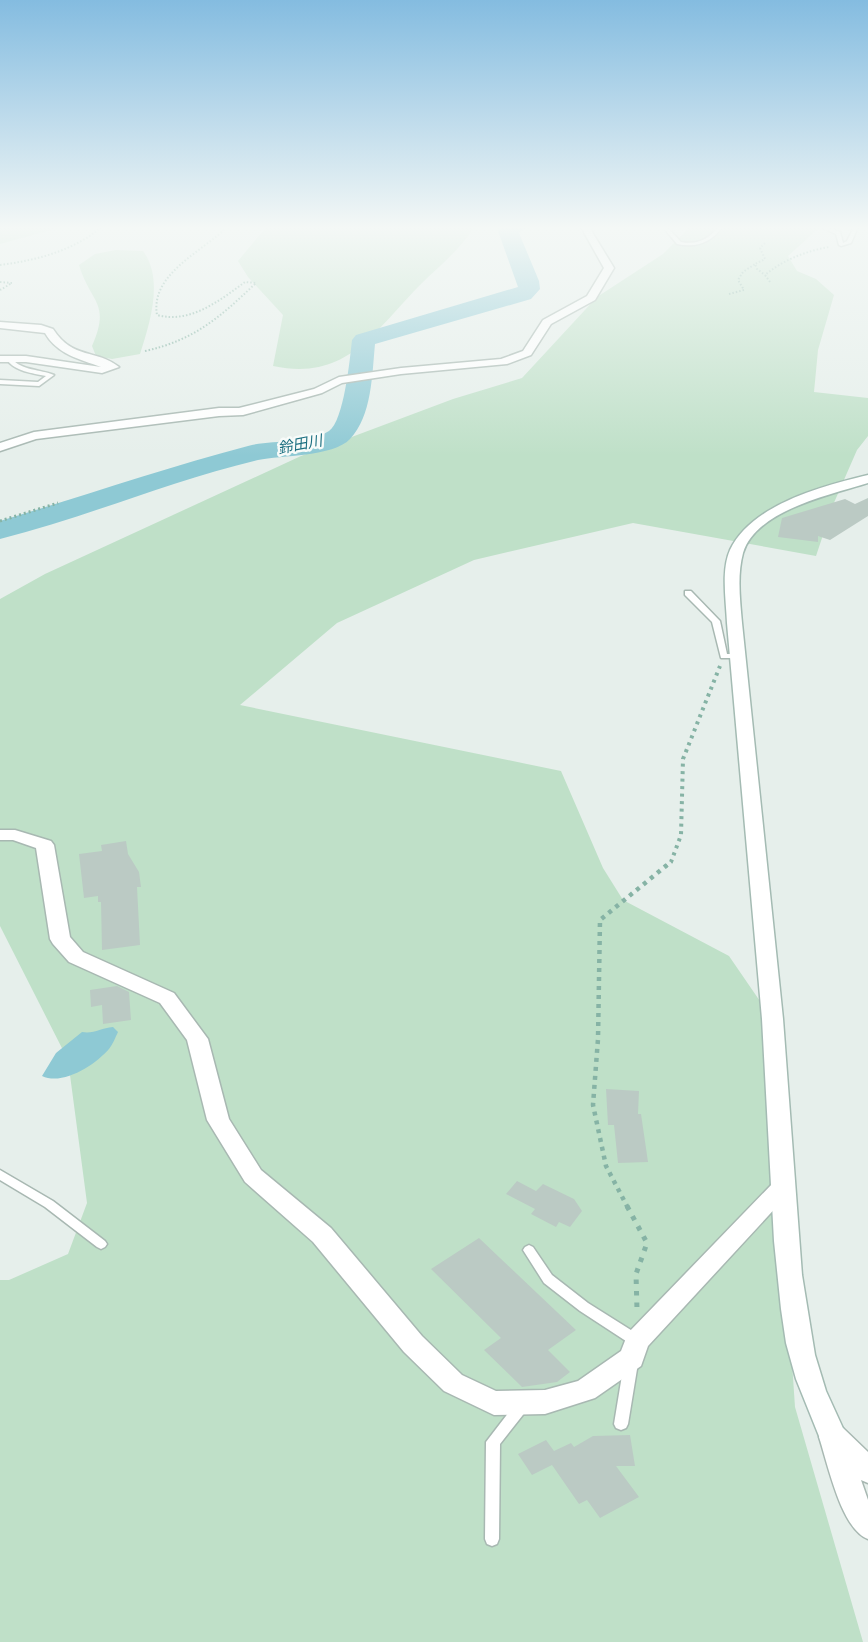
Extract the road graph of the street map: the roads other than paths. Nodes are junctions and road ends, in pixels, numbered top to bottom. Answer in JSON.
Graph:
{"nodes":[{"id":1,"x":581,"y":304,"type":"edge"},
{"id":2,"x":0,"y":325,"type":"edge"},
{"id":3,"x":5,"y":359,"type":"edge"},
{"id":4,"x":0,"y":382,"type":"edge"},
{"id":5,"x":0,"y":447,"type":"edge"},
{"id":6,"x":868,"y":480,"type":"edge"},
{"id":7,"x":688,"y":593,"type":"dead end"},
{"id":8,"x":731,"y":656,"type":"junction"},
{"id":9,"x":0,"y":835,"type":"edge"},
{"id":10,"x":0,"y":1174,"type":"edge"},
{"id":11,"x":781,"y":1190,"type":"junction"},
{"id":12,"x":101,"y":1244,"type":"dead end"},
{"id":13,"x":529,"y":1250,"type":"dead end"},
{"id":14,"x":634,"y":1349,"type":"junction"},
{"id":15,"x":525,"y":1402,"type":"junction"},
{"id":16,"x":621,"y":1424,"type":"dead end"},
{"id":17,"x":833,"y":1437,"type":"junction"},
{"id":18,"x":868,"y":1470,"type":"edge"},
{"id":19,"x":868,"y":1526,"type":"edge"},
{"id":20,"x":492,"y":1539,"type":"dead end"}],
"edges":[{"from":1,"to":5,"type":"street"},
{"from":2,"to":3,"type":"street"},
{"from":3,"to":4,"type":"lane"},
{"from":6,"to":8,"type":"street"},
{"from":7,"to":8,"type":"lane"},
{"from":8,"to":11,"type":"street"},
{"from":9,"to":15,"type":"street"},
{"from":10,"to":12,"type":"lane"},
{"from":11,"to":14,"type":"street"},
{"from":11,"to":17,"type":"street"},
{"from":13,"to":14,"type":"lane"},
{"from":14,"to":15,"type":"street"},
{"from":14,"to":16,"type":"lane"},
{"from":15,"to":20,"type":"lane"},
{"from":17,"to":18,"type":"street"},
{"from":17,"to":19,"type":"street"}]}
